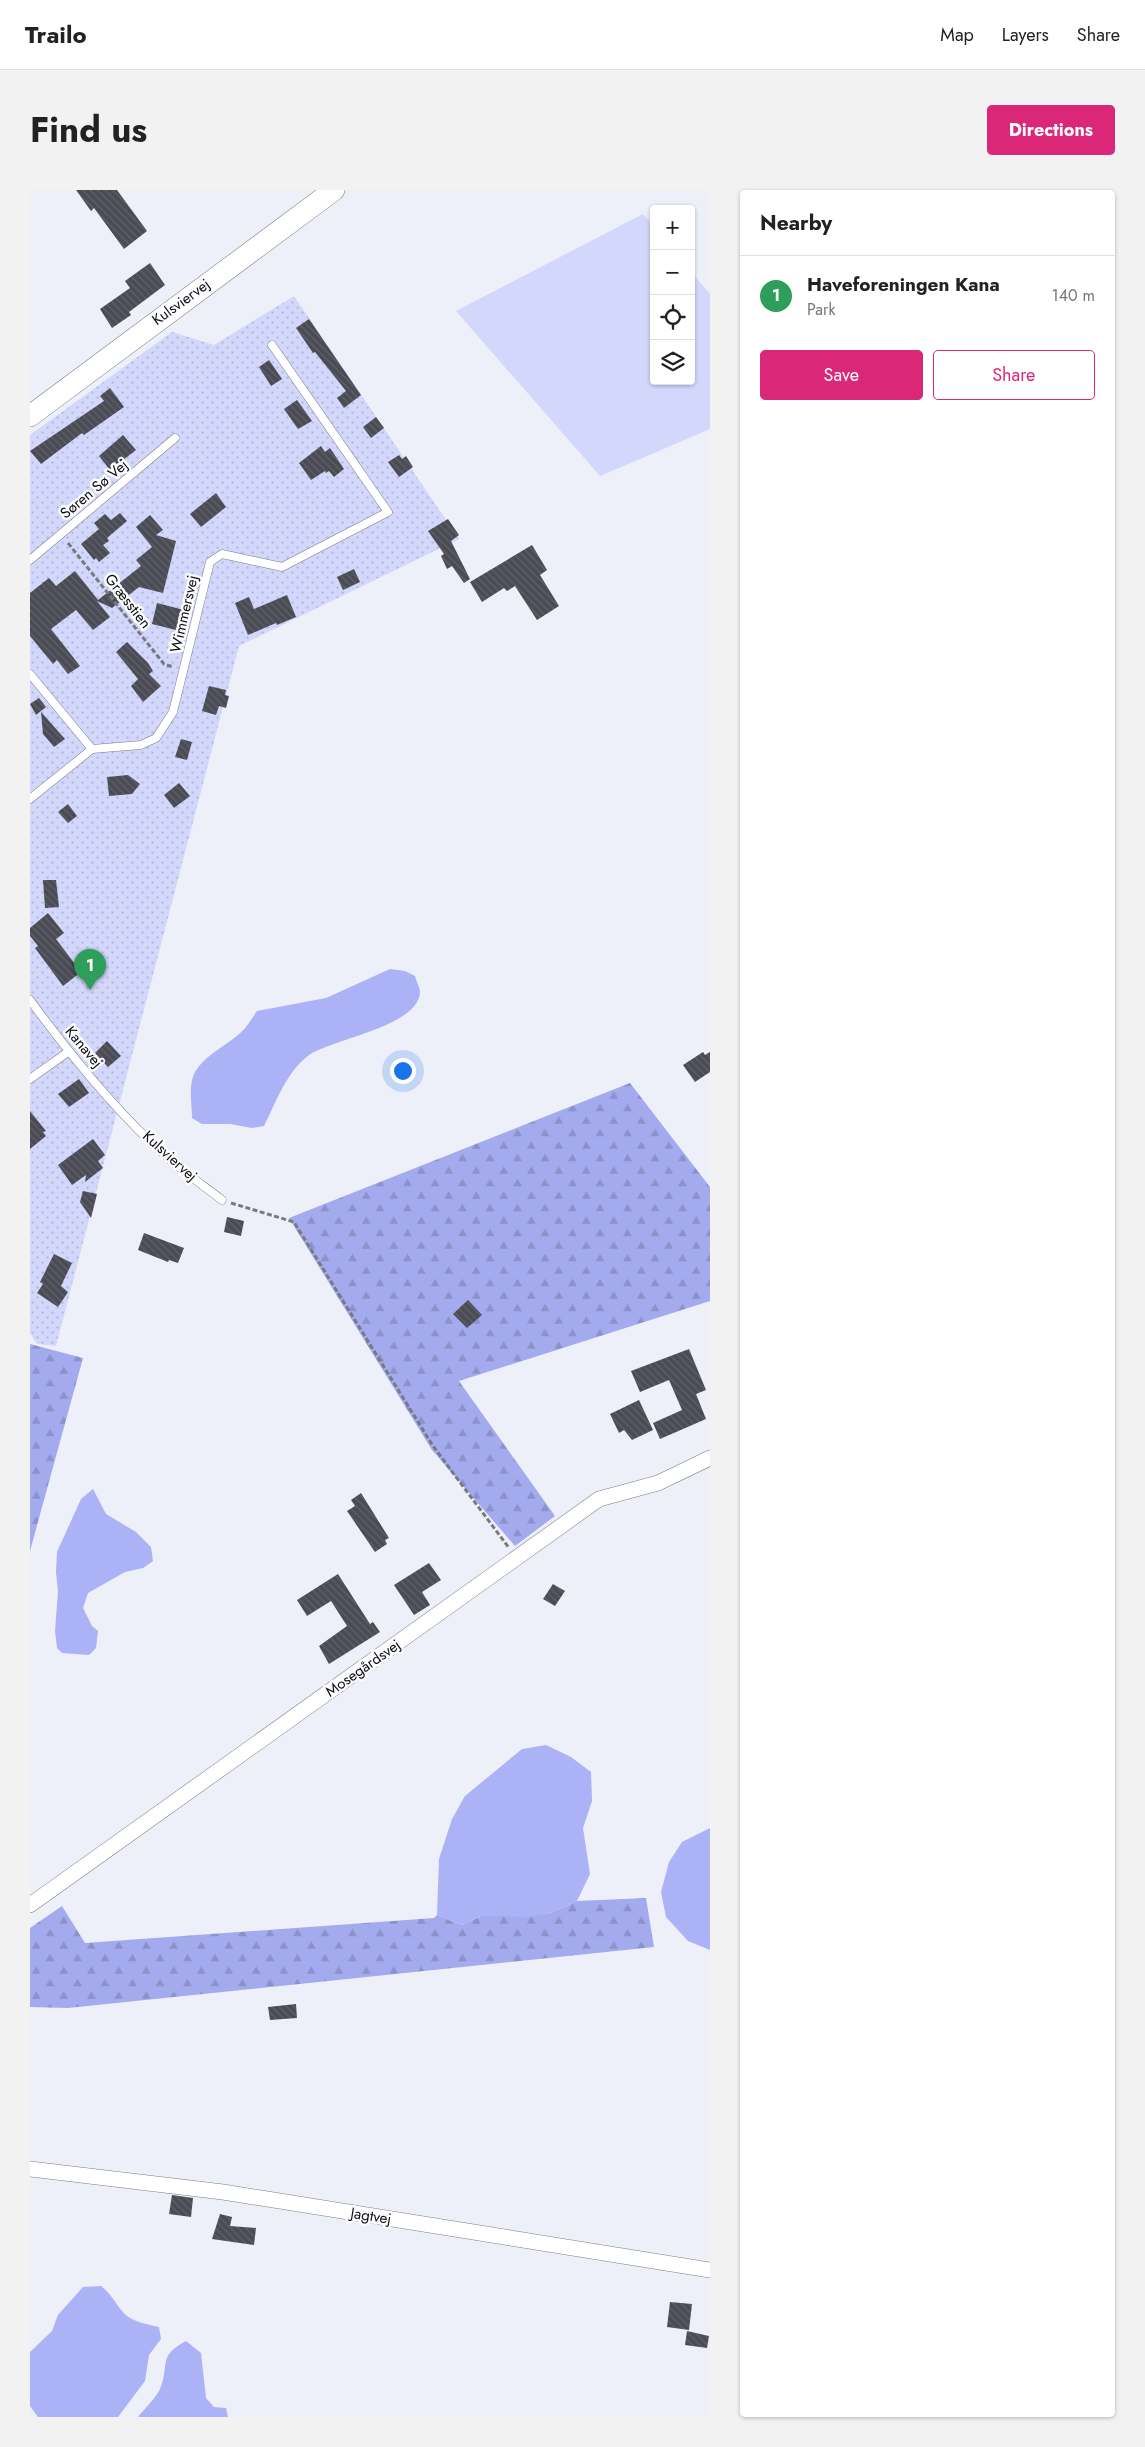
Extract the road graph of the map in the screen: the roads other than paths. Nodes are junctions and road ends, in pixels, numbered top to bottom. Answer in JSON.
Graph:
{"nodes":[{"id":1,"x":334,"y":190,"type":"edge"},
{"id":2,"x":272,"y":346,"type":"dead end"},
{"id":3,"x":30,"y":416,"type":"edge"},
{"id":4,"x":175,"y":438,"type":"dead end"},
{"id":5,"x":30,"y":560,"type":"edge"},
{"id":6,"x":30,"y":674,"type":"edge"},
{"id":7,"x":92,"y":749,"type":"junction"},
{"id":8,"x":30,"y":798,"type":"edge"},
{"id":9,"x":30,"y":1000,"type":"edge"},
{"id":10,"x":68,"y":1052,"type":"junction"},
{"id":11,"x":30,"y":1079,"type":"edge"},
{"id":12,"x":119,"y":1109,"type":"joint"},
{"id":13,"x":222,"y":1200,"type":"road end"},
{"id":14,"x":710,"y":1458,"type":"edge"},
{"id":15,"x":30,"y":1905,"type":"edge"},
{"id":16,"x":30,"y":2169,"type":"edge"},
{"id":17,"x":710,"y":2270,"type":"edge"}],
"edges":[{"from":1,"to":3,"type":"street","name":"Kulsviervej"},
{"from":2,"to":7,"type":"lane","name":"Wimmersvej"},
{"from":4,"to":5,"type":"lane","name":"Søren Sø Vej"},
{"from":6,"to":7,"type":"lane"},
{"from":7,"to":8,"type":"lane"},
{"from":9,"to":10,"type":"lane","name":"Kanavej"},
{"from":10,"to":11,"type":"lane"},
{"from":10,"to":12,"type":"lane","name":"Kanavej"},
{"from":12,"to":13,"type":"lane","name":"Kulsviervej"},
{"from":14,"to":15,"type":"street","name":"Mosegårdsvej"},
{"from":16,"to":17,"type":"street","name":"Jagtvej"}]}
